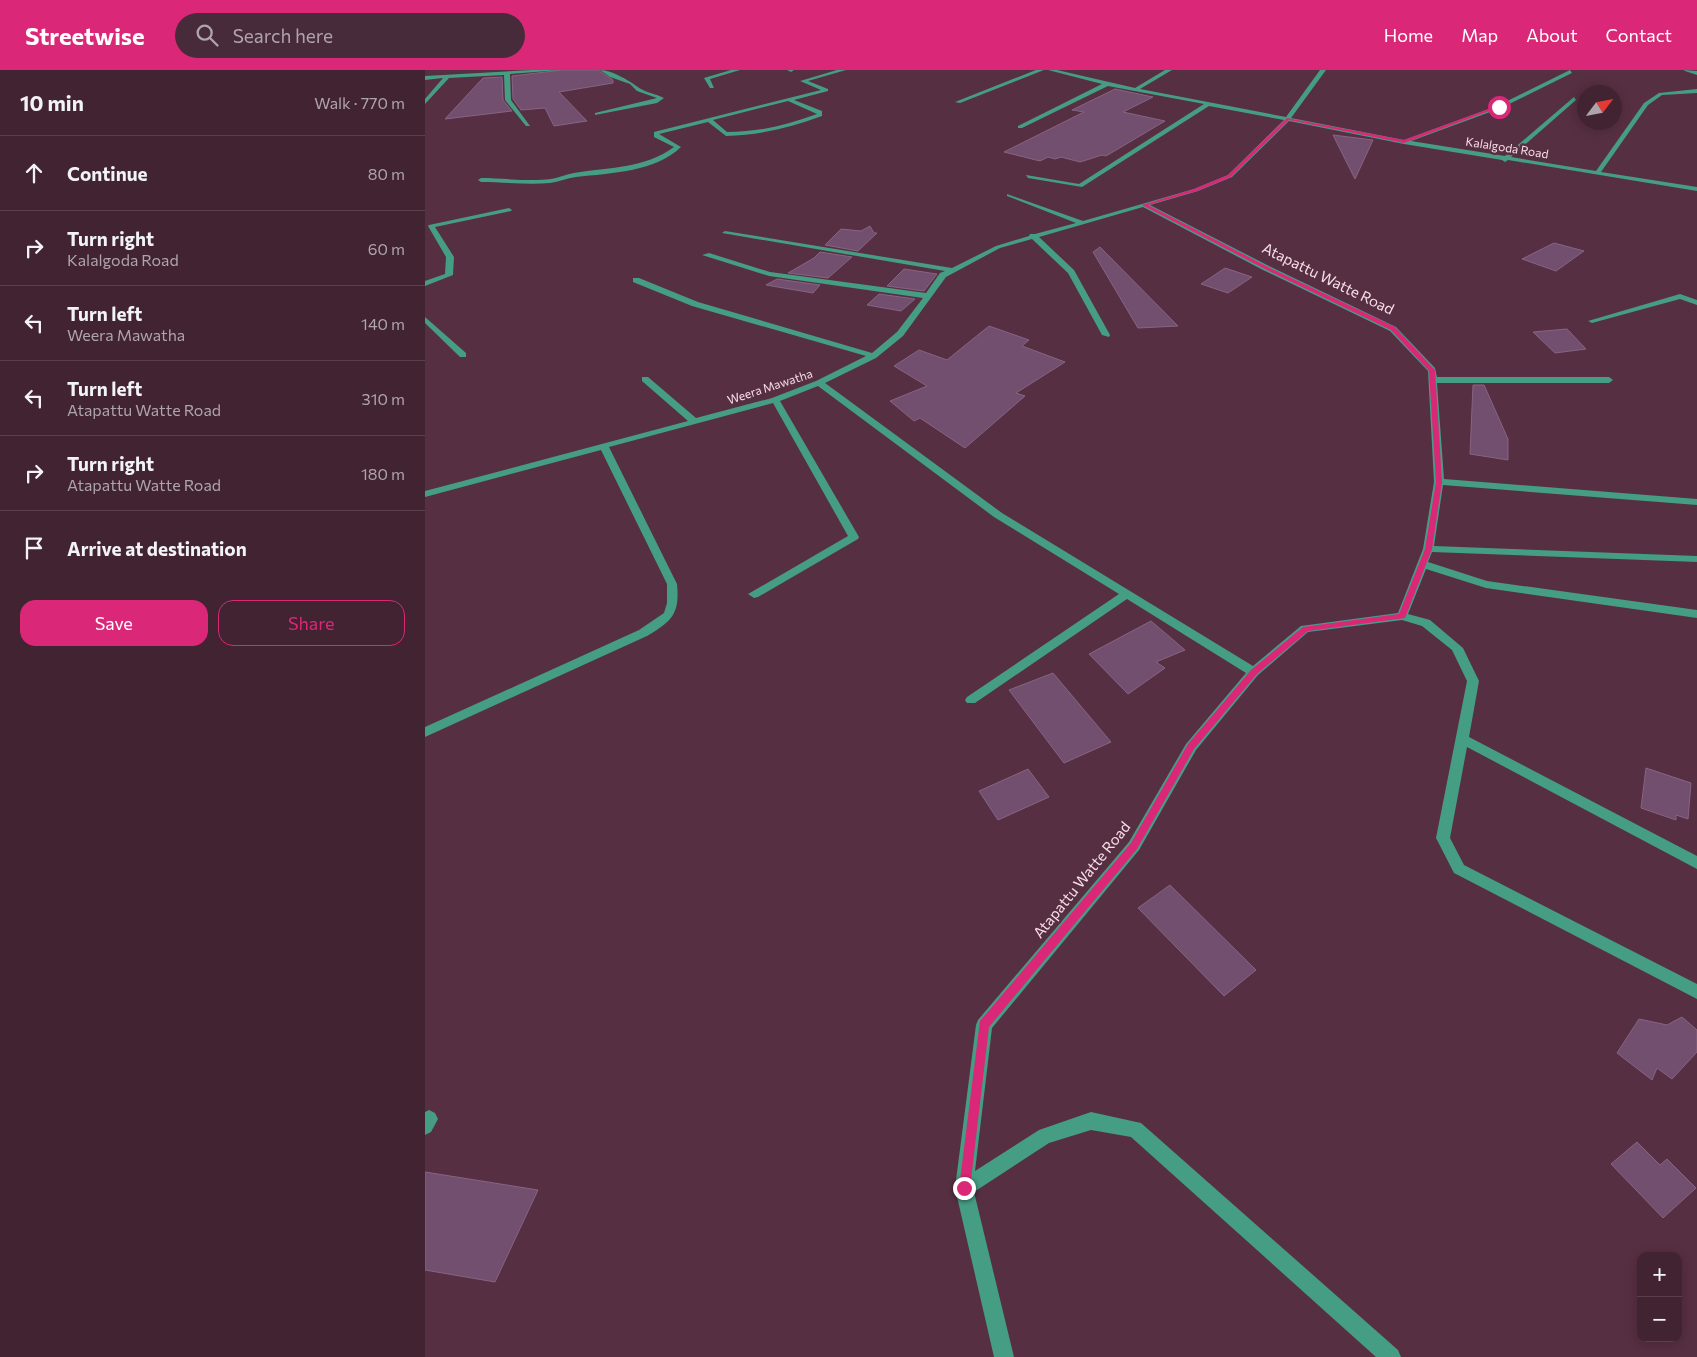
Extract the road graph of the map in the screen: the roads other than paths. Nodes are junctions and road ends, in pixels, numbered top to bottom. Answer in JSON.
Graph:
{"nodes":[{"id":1,"x":456,"y":70,"type":"edge"},
{"id":2,"x":557,"y":70,"type":"edge"},
{"id":3,"x":603,"y":70,"type":"edge"},
{"id":4,"x":737,"y":70,"type":"edge"},
{"id":5,"x":843,"y":70,"type":"edge"},
{"id":6,"x":1041,"y":70,"type":"edge"},
{"id":7,"x":1051,"y":70,"type":"edge"},
{"id":8,"x":1169,"y":70,"type":"edge"},
{"id":9,"x":1323,"y":70,"type":"edge"},
{"id":10,"x":1687,"y":70,"type":"edge"},
{"id":11,"x":1570,"y":72,"type":"dead end"},
{"id":12,"x":1697,"y":73,"type":"edge"},
{"id":13,"x":507,"y":74,"type":"junction"},
{"id":14,"x":459,"y":76,"type":"junction"},
{"id":15,"x":447,"y":77,"type":"junction"},
{"id":16,"x":425,"y":78,"type":"edge"},
{"id":17,"x":1107,"y":84,"type":"junction"},
{"id":18,"x":712,"y":87,"type":"dead end"},
{"id":19,"x":1135,"y":90,"type":"junction"},
{"id":20,"x":1697,"y":91,"type":"edge"},
{"id":21,"x":1574,"y":98,"type":"dead end"},
{"id":22,"x":790,"y":100,"type":"junction"},
{"id":23,"x":425,"y":102,"type":"edge"},
{"id":24,"x":958,"y":102,"type":"dead end"},
{"id":25,"x":1207,"y":104,"type":"junction"},
{"id":26,"x":597,"y":114,"type":"dead end"},
{"id":27,"x":1288,"y":119,"type":"junction"},
{"id":28,"x":709,"y":120,"type":"junction"},
{"id":29,"x":528,"y":125,"type":"dead end"},
{"id":30,"x":1020,"y":127,"type":"dead end"},
{"id":31,"x":1404,"y":142,"type":"junction"},
{"id":32,"x":1505,"y":160,"type":"junction"},
{"id":33,"x":1598,"y":172,"type":"junction"},
{"id":34,"x":1028,"y":176,"type":"dead end"},
{"id":35,"x":481,"y":180,"type":"dead end"},
{"id":36,"x":1697,"y":189,"type":"edge"},
{"id":37,"x":1009,"y":196,"type":"dead end"},
{"id":38,"x":1145,"y":205,"type":"junction"},
{"id":39,"x":509,"y":210,"type":"dead end"},
{"id":40,"x":1083,"y":223,"type":"junction"},
{"id":41,"x":725,"y":233,"type":"dead end"},
{"id":42,"x":1032,"y":236,"type":"junction"},
{"id":43,"x":706,"y":255,"type":"dead end"},
{"id":44,"x":953,"y":270,"type":"junction"},
{"id":45,"x":636,"y":280,"type":"dead end"},
{"id":46,"x":425,"y":284,"type":"edge"},
{"id":47,"x":928,"y":296,"type":"junction"},
{"id":48,"x":1697,"y":304,"type":"edge"},
{"id":49,"x":425,"y":319,"type":"edge"},
{"id":50,"x":1592,"y":321,"type":"dead end"},
{"id":51,"x":1106,"y":335,"type":"dead end"},
{"id":52,"x":463,"y":355,"type":"dead end"},
{"id":53,"x":873,"y":356,"type":"junction"},
{"id":54,"x":645,"y":379,"type":"dead end"},
{"id":55,"x":1434,"y":380,"type":"junction"},
{"id":56,"x":1609,"y":380,"type":"dead end"},
{"id":57,"x":819,"y":383,"type":"junction"},
{"id":58,"x":775,"y":400,"type":"junction"},
{"id":59,"x":695,"y":422,"type":"junction"},
{"id":60,"x":604,"y":447,"type":"junction"},
{"id":61,"x":1439,"y":482,"type":"junction"},
{"id":62,"x":425,"y":494,"type":"edge"},
{"id":63,"x":1697,"y":502,"type":"edge"},
{"id":64,"x":1428,"y":549,"type":"junction"},
{"id":65,"x":1697,"y":558,"type":"edge"},
{"id":66,"x":1422,"y":564,"type":"junction"},
{"id":67,"x":754,"y":594,"type":"dead end"},
{"id":68,"x":1125,"y":595,"type":"junction"},
{"id":69,"x":1697,"y":614,"type":"edge"},
{"id":70,"x":1402,"y":616,"type":"junction"},
{"id":71,"x":1254,"y":672,"type":"junction"},
{"id":72,"x":971,"y":700,"type":"dead end"},
{"id":73,"x":425,"y":732,"type":"edge"},
{"id":74,"x":1462,"y":739,"type":"junction"},
{"id":75,"x":1697,"y":863,"type":"edge"},
{"id":76,"x":1697,"y":992,"type":"edge"},
{"id":77,"x":964,"y":1188,"type":"junction"},
{"id":78,"x":1004,"y":1357,"type":"edge"},
{"id":79,"x":1391,"y":1357,"type":"edge"}],
"edges":[{"from":1,"to":14,"type":"street"},
{"from":2,"to":13,"type":"street"},
{"from":3,"to":26,"type":"street"},
{"from":4,"to":18,"type":"street"},
{"from":5,"to":22,"type":"street"},
{"from":6,"to":24,"type":"street"},
{"from":7,"to":17,"type":"street","name":"Kalalgoda Road"},
{"from":8,"to":19,"type":"street"},
{"from":9,"to":27,"type":"street","name":"Weera Mawatha"},
{"from":10,"to":12,"type":"street"},
{"from":11,"to":31,"type":"street"},
{"from":13,"to":14,"type":"street"},
{"from":13,"to":29,"type":"street"},
{"from":14,"to":15,"type":"street"},
{"from":15,"to":16,"type":"street"},
{"from":15,"to":23,"type":"street"},
{"from":17,"to":19,"type":"street","name":"Kalalgoda Road"},
{"from":17,"to":30,"type":"street"},
{"from":19,"to":25,"type":"street","name":"Kalalgoda Road"},
{"from":20,"to":33,"type":"street"},
{"from":21,"to":32,"type":"street"},
{"from":22,"to":28,"type":"street"},
{"from":22,"to":28,"type":"street"},
{"from":25,"to":27,"type":"street","name":"Kalalgoda Road"},
{"from":25,"to":34,"type":"street"},
{"from":27,"to":31,"type":"street","name":"Kalalgoda Road"},
{"from":27,"to":38,"type":"street","name":"Weera Mawatha"},
{"from":28,"to":35,"type":"street"},
{"from":31,"to":32,"type":"street","name":"Kalalgoda Road"},
{"from":32,"to":33,"type":"street","name":"Kalalgoda Road"},
{"from":33,"to":36,"type":"street","name":"Kalalgoda Road"},
{"from":37,"to":40,"type":"street"},
{"from":38,"to":40,"type":"street","name":"Weera Mawatha"},
{"from":38,"to":55,"type":"street","name":"Atapattu Watte Road"},
{"from":39,"to":46,"type":"street"},
{"from":40,"to":42,"type":"street","name":"Weera Mawatha"},
{"from":41,"to":44,"type":"street"},
{"from":42,"to":44,"type":"street","name":"Weera Mawatha"},
{"from":42,"to":51,"type":"street"},
{"from":43,"to":47,"type":"street"},
{"from":44,"to":47,"type":"street","name":"Weera Mawatha"},
{"from":45,"to":53,"type":"street"},
{"from":47,"to":53,"type":"street","name":"Weera Mawatha"},
{"from":48,"to":50,"type":"street"},
{"from":49,"to":52,"type":"street"},
{"from":53,"to":57,"type":"street","name":"Weera Mawatha"},
{"from":54,"to":59,"type":"street"},
{"from":55,"to":56,"type":"street"},
{"from":55,"to":61,"type":"street","name":"Atapattu Watte Road"},
{"from":57,"to":58,"type":"street","name":"Weera Mawatha"},
{"from":57,"to":68,"type":"street"},
{"from":58,"to":59,"type":"street","name":"Weera Mawatha"},
{"from":58,"to":67,"type":"street"},
{"from":59,"to":60,"type":"street","name":"Weera Mawatha"},
{"from":60,"to":62,"type":"street","name":"Weera Mawatha"},
{"from":60,"to":73,"type":"street"},
{"from":61,"to":63,"type":"street"},
{"from":61,"to":64,"type":"street","name":"Atapattu Watte Road"},
{"from":64,"to":65,"type":"street"},
{"from":64,"to":66,"type":"street","name":"Atapattu Watte Road"},
{"from":66,"to":69,"type":"street"},
{"from":66,"to":70,"type":"street","name":"Atapattu Watte Road"},
{"from":68,"to":71,"type":"street"},
{"from":68,"to":72,"type":"street"},
{"from":70,"to":71,"type":"street","name":"Atapattu Watte Road"},
{"from":70,"to":74,"type":"street"},
{"from":71,"to":77,"type":"street","name":"Atapattu Watte Road"},
{"from":74,"to":75,"type":"street"},
{"from":74,"to":76,"type":"street"},
{"from":77,"to":78,"type":"street","name":"Atapattu Watte Road"},
{"from":77,"to":79,"type":"street"}]}
